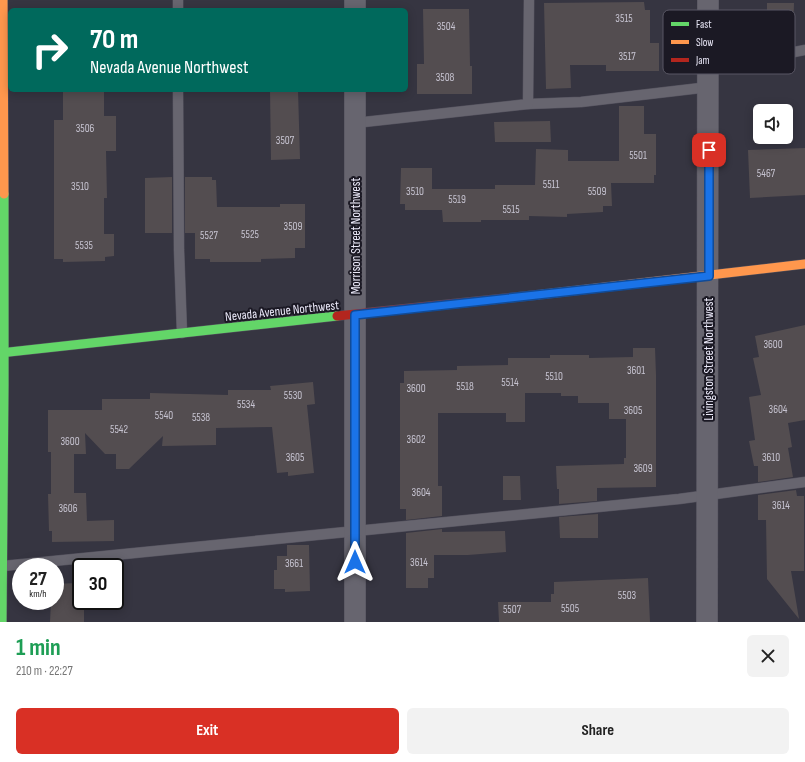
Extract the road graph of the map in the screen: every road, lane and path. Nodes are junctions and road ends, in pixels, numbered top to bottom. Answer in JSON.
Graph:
{"nodes":[{"id":1,"x":3,"y":0,"type":"edge"},
{"id":2,"x":529,"y":0,"type":"edge"},
{"id":3,"x":708,"y":0,"type":"edge"},
{"id":4,"x":708,"y":10,"type":"edge"},
{"id":5,"x":805,"y":50,"type":"edge"},
{"id":6,"x":795,"y":52,"type":"edge"},
{"id":7,"x":709,"y":74,"type":"edge"},
{"id":8,"x":709,"y":87,"type":"junction"},
{"id":9,"x":178,"y":92,"type":"edge"},
{"id":10,"x":355,"y":92,"type":"edge"},
{"id":11,"x":528,"y":104,"type":"junction"},
{"id":12,"x":355,"y":123,"type":"junction"},
{"id":13,"x":805,"y":264,"type":"edge"},
{"id":14,"x":709,"y":276,"type":"junction"},
{"id":15,"x":355,"y":315,"type":"junction"},
{"id":16,"x":182,"y":333,"type":"junction"},
{"id":17,"x":2,"y":353,"type":"edge"},
{"id":18,"x":805,"y":482,"type":"edge"},
{"id":19,"x":708,"y":496,"type":"junction"},
{"id":20,"x":355,"y":532,"type":"junction"},
{"id":21,"x":2,"y":566,"type":"junction"},
{"id":22,"x":2,"y":622,"type":"edge"},
{"id":23,"x":355,"y":622,"type":"edge"},
{"id":24,"x":707,"y":622,"type":"edge"}],
"edges":[{"from":1,"to":17,"type":"street"},
{"from":2,"to":11,"type":"lane"},
{"from":3,"to":4,"type":"street","name":"Livingston Street Northwest"},
{"from":5,"to":6,"type":"lane"},
{"from":7,"to":8,"type":"street","name":"Livingston Street Northwest"},
{"from":8,"to":11,"type":"lane"},
{"from":8,"to":14,"type":"street","name":"Livingston Street Northwest"},
{"from":9,"to":16,"type":"lane"},
{"from":10,"to":12,"type":"street","name":"Morrison Street Northwest"},
{"from":11,"to":12,"type":"lane"},
{"from":12,"to":15,"type":"street","name":"Morrison Street Northwest"},
{"from":13,"to":14,"type":"street","name":"Nevada Avenue Northwest"},
{"from":14,"to":15,"type":"street","name":"Nevada Avenue Northwest"},
{"from":14,"to":19,"type":"street","name":"Livingston Street Northwest"},
{"from":15,"to":16,"type":"street","name":"Nevada Avenue Northwest"},
{"from":15,"to":20,"type":"street","name":"Morrison Street Northwest"},
{"from":16,"to":17,"type":"street","name":"Nevada Avenue Northwest"},
{"from":17,"to":21,"type":"street"},
{"from":18,"to":19,"type":"lane"},
{"from":19,"to":20,"type":"lane"},
{"from":19,"to":24,"type":"street","name":"Livingston Street Northwest"},
{"from":20,"to":21,"type":"lane"},
{"from":20,"to":23,"type":"street","name":"Morrison Street Northwest"},
{"from":21,"to":22,"type":"street"}]}
